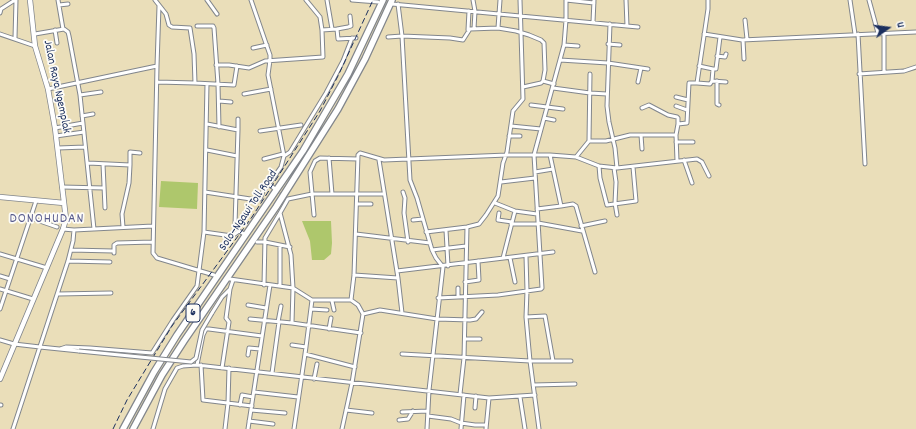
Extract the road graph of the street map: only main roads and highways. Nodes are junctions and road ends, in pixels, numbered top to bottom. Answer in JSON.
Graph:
{"nodes":[{"id":1,"x":30,"y":0,"type":"edge"},
{"id":2,"x":378,"y":1,"type":"edge"},
{"id":3,"x":392,"y":2,"type":"edge"},
{"id":4,"x":0,"y":197,"type":"edge"},
{"id":5,"x":64,"y":203,"type":"junction"},
{"id":6,"x":0,"y":379,"type":"edge"},
{"id":7,"x":123,"y":429,"type":"edge"},
{"id":8,"x":133,"y":429,"type":"edge"}],
"edges":[{"from":1,"to":5,"type":"main road","name":"Jalan Raya Ngemplak"},
{"from":2,"to":7,"type":"highway","name":"Solo–Ngawi Toll Road","number":"6"},
{"from":3,"to":8,"type":"highway","name":"Solo–Ngawi Toll Road","number":"6"},
{"from":4,"to":5,"type":"main road"},
{"from":5,"to":6,"type":"main road","name":"Jalan Raya Ngemplak"}]}
